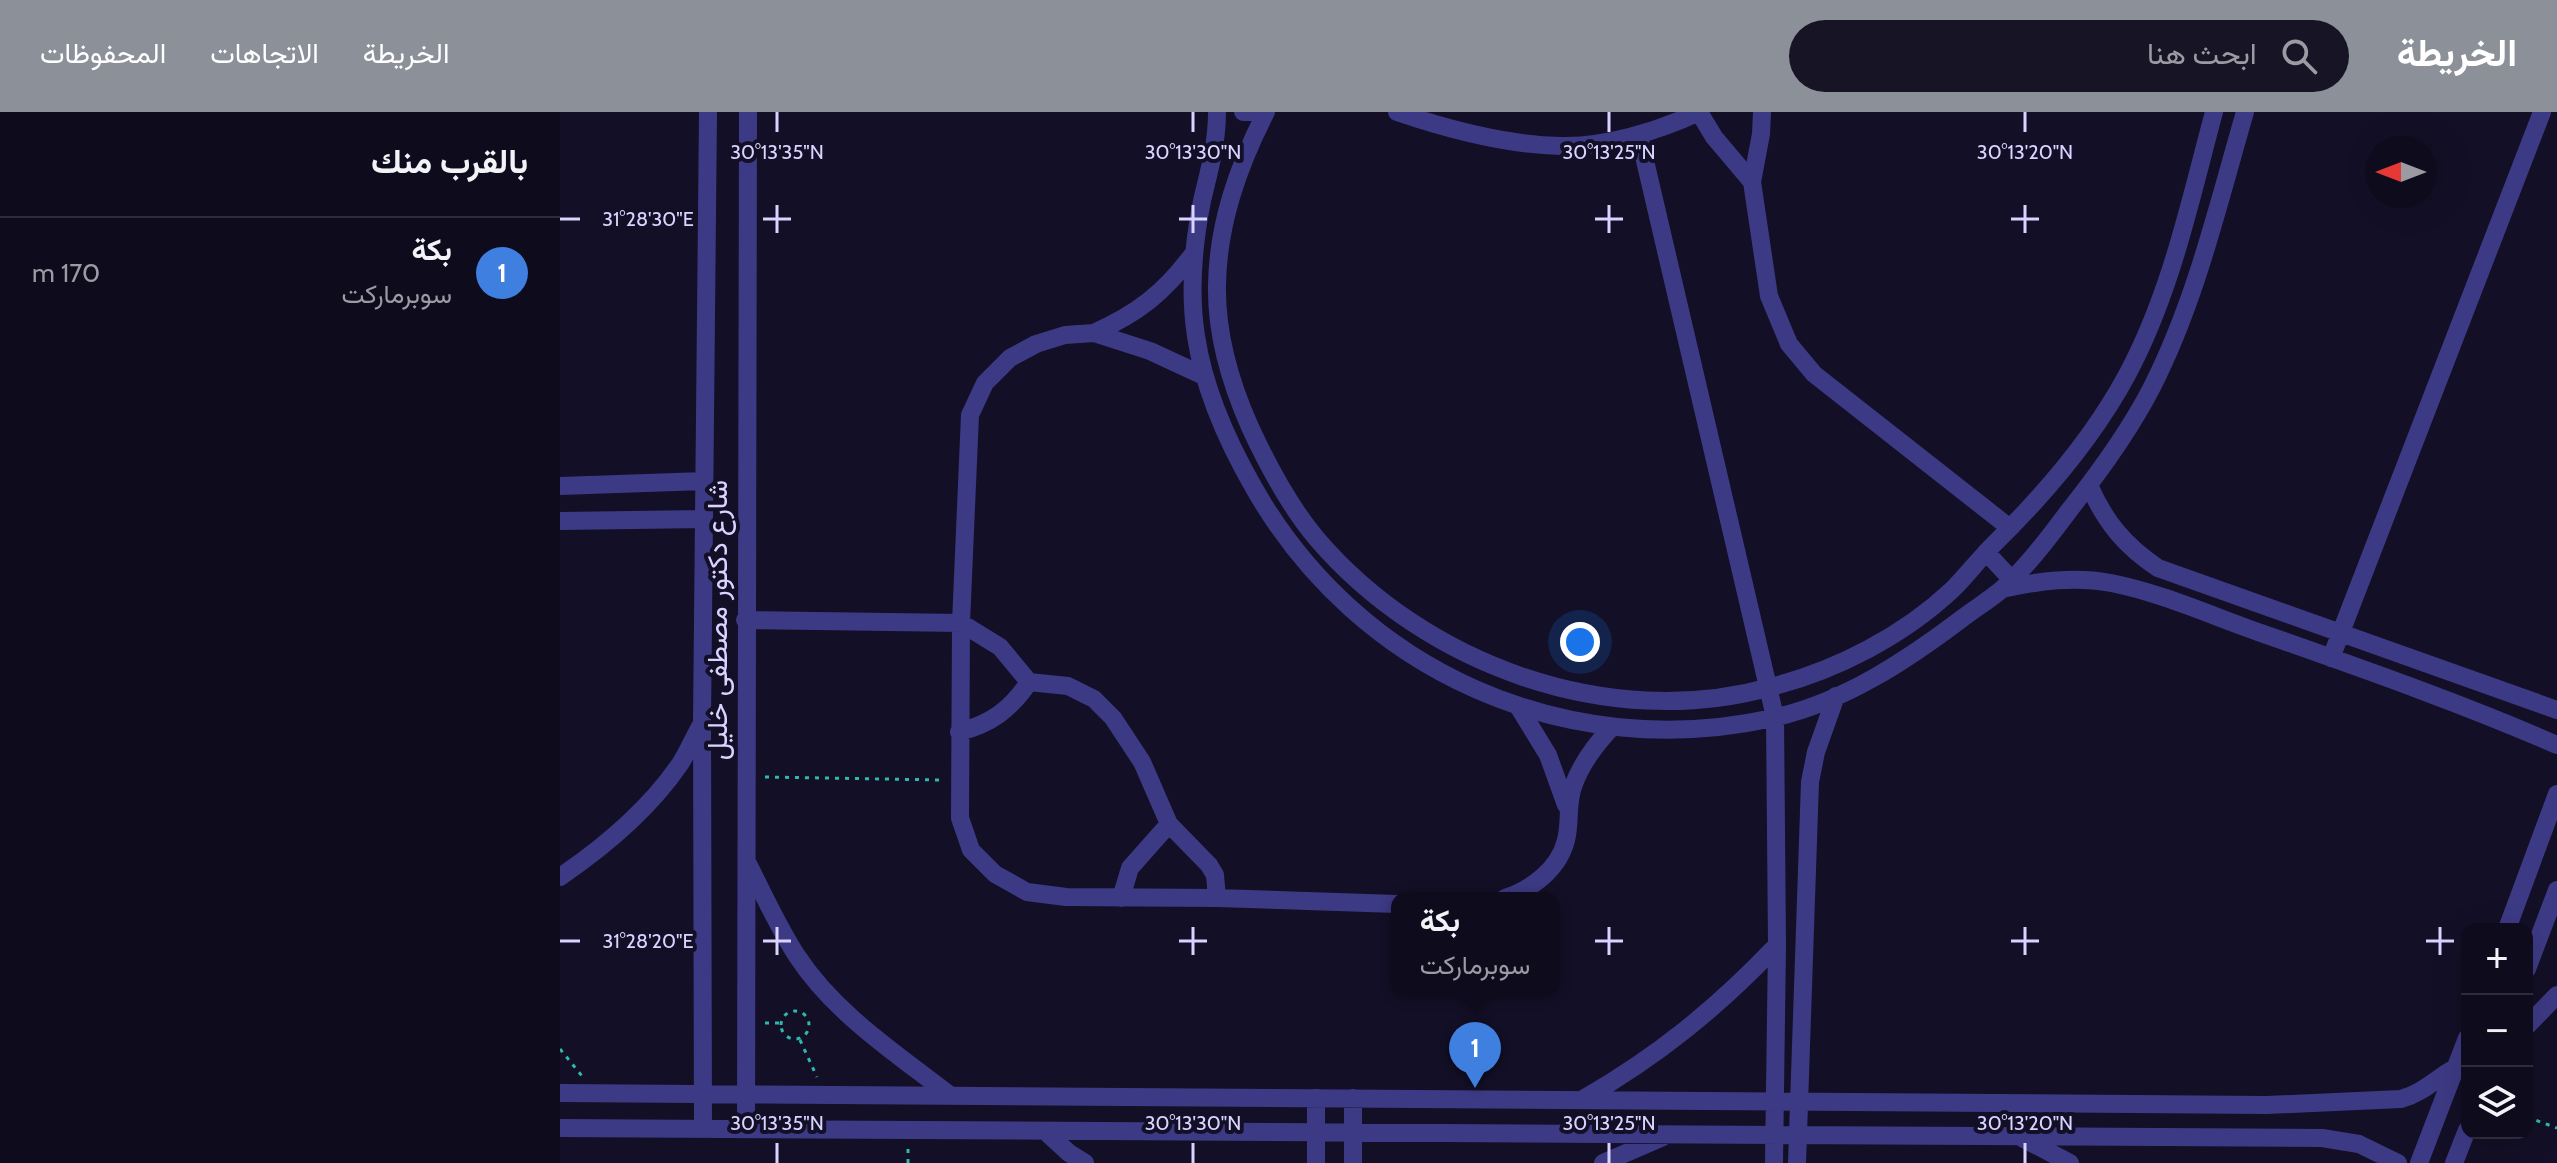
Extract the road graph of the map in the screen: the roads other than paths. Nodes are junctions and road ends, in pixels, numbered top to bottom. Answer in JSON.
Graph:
{"nodes":[{"id":1,"x":708,"y":112,"type":"edge"},
{"id":2,"x":748,"y":112,"type":"edge"},
{"id":3,"x":1217,"y":112,"type":"edge"},
{"id":4,"x":1243,"y":112,"type":"edge"},
{"id":5,"x":1266,"y":112,"type":"edge"},
{"id":6,"x":1397,"y":112,"type":"edge"},
{"id":7,"x":1699,"y":112,"type":"edge"},
{"id":8,"x":1762,"y":112,"type":"edge"},
{"id":9,"x":2214,"y":112,"type":"edge"},
{"id":10,"x":2542,"y":112,"type":"edge"},
{"id":11,"x":2242,"y":113,"type":"edge"},
{"id":12,"x":1639,"y":135,"type":"junction"},
{"id":13,"x":1752,"y":182,"type":"junction"},
{"id":14,"x":1193,"y":254,"type":"junction"},
{"id":15,"x":1094,"y":333,"type":"junction"},
{"id":16,"x":1204,"y":376,"type":"junction"},
{"id":17,"x":704,"y":481,"type":"junction"},
{"id":18,"x":2089,"y":485,"type":"junction"},
{"id":19,"x":560,"y":486,"type":"edge"},
{"id":20,"x":704,"y":519,"type":"junction"},
{"id":21,"x":560,"y":521,"type":"edge"},
{"id":22,"x":2010,"y":528,"type":"junction"},
{"id":23,"x":1986,"y":552,"type":"junction"},
{"id":24,"x":2007,"y":584,"type":"junction"},
{"id":25,"x":745,"y":620,"type":"junction"},
{"id":26,"x":961,"y":623,"type":"junction"},
{"id":27,"x":2340,"y":631,"type":"junction"},
{"id":28,"x":2331,"y":658,"type":"junction"},
{"id":29,"x":1029,"y":682,"type":"junction"},
{"id":30,"x":1769,"y":688,"type":"junction"},
{"id":31,"x":1836,"y":696,"type":"junction"},
{"id":32,"x":1518,"y":706,"type":"junction"},
{"id":33,"x":2557,"y":710,"type":"edge"},
{"id":34,"x":1775,"y":717,"type":"junction"},
{"id":35,"x":702,"y":722,"type":"junction"},
{"id":36,"x":1612,"y":727,"type":"junction"},
{"id":37,"x":959,"y":732,"type":"junction"},
{"id":38,"x":2557,"y":745,"type":"edge"},
{"id":39,"x":2557,"y":794,"type":"edge"},
{"id":40,"x":1567,"y":808,"type":"junction"},
{"id":41,"x":1169,"y":824,"type":"junction"},
{"id":42,"x":745,"y":858,"type":"junction"},
{"id":43,"x":560,"y":877,"type":"edge"},
{"id":44,"x":2557,"y":890,"type":"edge"},
{"id":45,"x":1522,"y":892,"type":"edge"},
{"id":46,"x":1121,"y":898,"type":"junction"},
{"id":47,"x":1217,"y":898,"type":"junction"},
{"id":48,"x":1391,"y":904,"type":"edge"},
{"id":49,"x":2509,"y":923,"type":"edge"},
{"id":50,"x":1777,"y":945,"type":"junction"},
{"id":51,"x":2533,"y":953,"type":"edge"},
{"id":52,"x":2557,"y":995,"type":"edge"},
{"id":53,"x":2533,"y":1020,"type":"edge"},
{"id":54,"x":2461,"y":1065,"type":"edge"},
{"id":55,"x":2461,"y":1066,"type":"edge"},
{"id":56,"x":703,"y":1092,"type":"junction"},
{"id":57,"x":746,"y":1092,"type":"junction"},
{"id":58,"x":560,"y":1093,"type":"edge"},
{"id":59,"x":951,"y":1096,"type":"junction"},
{"id":60,"x":1316,"y":1098,"type":"junction"},
{"id":61,"x":1353,"y":1098,"type":"junction"},
{"id":62,"x":1583,"y":1099,"type":"junction"},
{"id":63,"x":1776,"y":1101,"type":"junction"},
{"id":64,"x":1798,"y":1101,"type":"junction"},
{"id":65,"x":703,"y":1127,"type":"junction"},
{"id":66,"x":746,"y":1127,"type":"junction"},
{"id":67,"x":560,"y":1128,"type":"edge"},
{"id":68,"x":1045,"y":1131,"type":"junction"},
{"id":69,"x":1316,"y":1133,"type":"junction"},
{"id":70,"x":1353,"y":1133,"type":"junction"},
{"id":71,"x":1670,"y":1134,"type":"junction"},
{"id":72,"x":1775,"y":1135,"type":"junction"},
{"id":73,"x":1798,"y":1135,"type":"junction"},
{"id":74,"x":2020,"y":1136,"type":"junction"},
{"id":75,"x":2463,"y":1139,"type":"edge"},
{"id":76,"x":1085,"y":1163,"type":"edge"},
{"id":77,"x":1316,"y":1163,"type":"edge"},
{"id":78,"x":1353,"y":1163,"type":"edge"},
{"id":79,"x":1603,"y":1163,"type":"edge"},
{"id":80,"x":1774,"y":1163,"type":"edge"},
{"id":81,"x":1797,"y":1163,"type":"edge"},
{"id":82,"x":2070,"y":1163,"type":"edge"},
{"id":83,"x":2398,"y":1163,"type":"edge"},
{"id":84,"x":2419,"y":1163,"type":"edge"},
{"id":85,"x":2454,"y":1163,"type":"edge"}],
"edges":[{"from":1,"to":17,"type":"street","name":"شارع دكتور مصطفى خليل"},
{"from":2,"to":25,"type":"street","name":"شارع دكتور مصطفى خليل"},
{"from":3,"to":14,"type":"street"},
{"from":4,"to":5,"type":"street"},
{"from":5,"to":30,"type":"street"},
{"from":6,"to":12,"type":"street"},
{"from":7,"to":12,"type":"street"},
{"from":7,"to":13,"type":"street"},
{"from":8,"to":13,"type":"street"},
{"from":9,"to":22,"type":"street"},
{"from":10,"to":27,"type":"street"},
{"from":11,"to":18,"type":"street"},
{"from":12,"to":30,"type":"street"},
{"from":13,"to":22,"type":"street"},
{"from":14,"to":15,"type":"street"},
{"from":14,"to":16,"type":"street"},
{"from":15,"to":16,"type":"street"},
{"from":15,"to":26,"type":"street"},
{"from":16,"to":32,"type":"street"},
{"from":17,"to":19,"type":"street"},
{"from":17,"to":20,"type":"street","name":"شارع دكتور مصطفى خليل"},
{"from":18,"to":24,"type":"street"},
{"from":18,"to":27,"type":"street"},
{"from":20,"to":21,"type":"street"},
{"from":20,"to":35,"type":"street","name":"شارع دكتور مصطفى خليل"},
{"from":22,"to":23,"type":"street"},
{"from":23,"to":24,"type":"street"},
{"from":23,"to":30,"type":"street"},
{"from":24,"to":28,"type":"street"},
{"from":24,"to":31,"type":"street"},
{"from":25,"to":26,"type":"street"},
{"from":25,"to":42,"type":"street","name":"شارع دكتور مصطفى خليل"},
{"from":26,"to":29,"type":"street"},
{"from":26,"to":37,"type":"street"},
{"from":27,"to":28,"type":"street"},
{"from":27,"to":33,"type":"street"},
{"from":28,"to":38,"type":"street"},
{"from":29,"to":37,"type":"street"},
{"from":29,"to":41,"type":"street"},
{"from":30,"to":34,"type":"street"},
{"from":31,"to":34,"type":"street"},
{"from":31,"to":64,"type":"street"},
{"from":32,"to":36,"type":"street"},
{"from":32,"to":40,"type":"street"},
{"from":34,"to":36,"type":"street"},
{"from":34,"to":50,"type":"street"},
{"from":35,"to":43,"type":"street"},
{"from":35,"to":56,"type":"street","name":"شارع دكتور مصطفى خليل"},
{"from":36,"to":40,"type":"street"},
{"from":37,"to":46,"type":"street"},
{"from":39,"to":49,"type":"street"},
{"from":40,"to":45,"type":"street"},
{"from":41,"to":46,"type":"street"},
{"from":41,"to":47,"type":"street"},
{"from":42,"to":57,"type":"street","name":"شارع دكتور مصطفى خليل"},
{"from":42,"to":59,"type":"street"},
{"from":44,"to":51,"type":"street"},
{"from":46,"to":47,"type":"street"},
{"from":47,"to":48,"type":"street"},
{"from":50,"to":62,"type":"street"},
{"from":50,"to":63,"type":"street"},
{"from":52,"to":53,"type":"street"},
{"from":54,"to":64,"type":"street"},
{"from":55,"to":84,"type":"street"},
{"from":56,"to":57,"type":"street"},
{"from":56,"to":58,"type":"street"},
{"from":56,"to":65,"type":"street","name":"شارع دكتور مصطفى خليل"},
{"from":57,"to":59,"type":"street"},
{"from":57,"to":66,"type":"street","name":"شارع دكتور مصطفى خليل"},
{"from":59,"to":60,"type":"street"},
{"from":60,"to":61,"type":"street"},
{"from":60,"to":69,"type":"street"},
{"from":61,"to":62,"type":"street"},
{"from":61,"to":70,"type":"street"},
{"from":62,"to":63,"type":"street"},
{"from":63,"to":64,"type":"street"},
{"from":63,"to":72,"type":"street"},
{"from":64,"to":73,"type":"street"},
{"from":65,"to":66,"type":"street"},
{"from":65,"to":67,"type":"street"},
{"from":66,"to":68,"type":"street"},
{"from":68,"to":69,"type":"street"},
{"from":68,"to":76,"type":"street"},
{"from":69,"to":70,"type":"street"},
{"from":69,"to":77,"type":"street"},
{"from":70,"to":71,"type":"street"},
{"from":70,"to":78,"type":"street"},
{"from":71,"to":72,"type":"street"},
{"from":71,"to":79,"type":"street"},
{"from":72,"to":73,"type":"street"},
{"from":72,"to":80,"type":"street"},
{"from":73,"to":74,"type":"street"},
{"from":73,"to":81,"type":"street"},
{"from":74,"to":82,"type":"street"},
{"from":74,"to":83,"type":"street"},
{"from":75,"to":85,"type":"street"}]}
